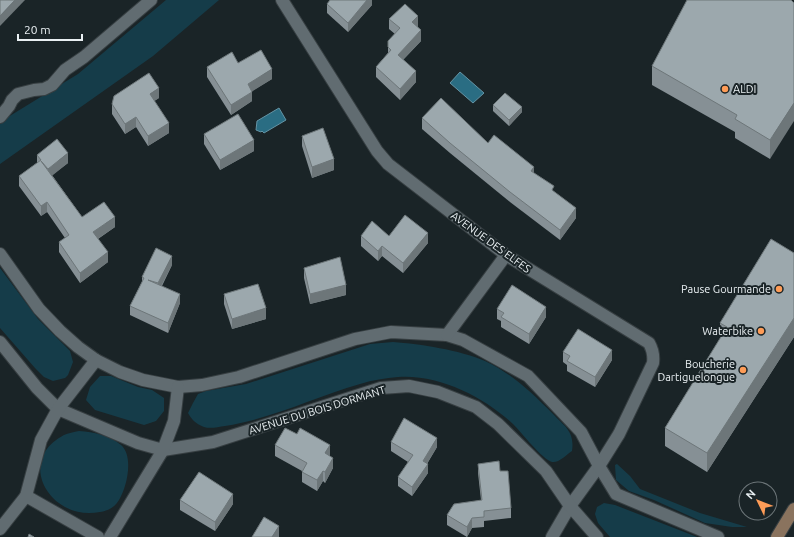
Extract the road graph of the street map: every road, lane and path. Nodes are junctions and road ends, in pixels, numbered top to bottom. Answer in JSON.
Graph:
{"nodes":[{"id":1,"x":151,"y":0,"type":"edge"},
{"id":2,"x":282,"y":0,"type":"edge"},
{"id":3,"x":0,"y":117,"type":"edge"},
{"id":4,"x":0,"y":254,"type":"edge"},
{"id":5,"x":506,"y":256,"type":"junction"},
{"id":6,"x":447,"y":335,"type":"junction"},
{"id":7,"x":0,"y":342,"type":"edge"},
{"id":8,"x":96,"y":360,"type":"junction"},
{"id":9,"x":178,"y":387,"type":"junction"},
{"id":10,"x":58,"y":408,"type":"junction"},
{"id":11,"x":163,"y":450,"type":"junction"},
{"id":12,"x":599,"y":466,"type":"junction"},
{"id":13,"x":26,"y":496,"type":"junction"},
{"id":14,"x":570,"y":506,"type":"junction"},
{"id":15,"x":794,"y":509,"type":"edge"},
{"id":16,"x":0,"y":528,"type":"edge"},
{"id":17,"x":98,"y":537,"type":"edge"},
{"id":18,"x":110,"y":537,"type":"edge"},
{"id":19,"x":552,"y":537,"type":"edge"},
{"id":20,"x":597,"y":537,"type":"edge"},
{"id":21,"x":718,"y":537,"type":"edge"},
{"id":22,"x":777,"y":537,"type":"edge"}],
"edges":[{"from":1,"to":3,"type":"street"},
{"from":2,"to":5,"type":"street","name":"AVENUE DES ELFES"},
{"from":4,"to":8,"type":"street"},
{"from":5,"to":6,"type":"street"},
{"from":5,"to":12,"type":"street","name":"AVENUE DES ELFES"},
{"from":6,"to":9,"type":"street"},
{"from":6,"to":12,"type":"street"},
{"from":7,"to":10,"type":"street","name":"AVENUE DU BOIS DORMANT"},
{"from":8,"to":9,"type":"street"},
{"from":8,"to":10,"type":"street"},
{"from":9,"to":11,"type":"street"},
{"from":10,"to":11,"type":"street","name":"AVENUE DU BOIS DORMANT"},
{"from":10,"to":13,"type":"street"},
{"from":11,"to":14,"type":"street","name":"AVENUE DU BOIS DORMANT"},
{"from":11,"to":18,"type":"street"},
{"from":12,"to":14,"type":"street"},
{"from":12,"to":21,"type":"street"},
{"from":13,"to":16,"type":"street"},
{"from":13,"to":17,"type":"street"},
{"from":14,"to":19,"type":"street"},
{"from":14,"to":20,"type":"street","name":"AVENUE DU BOIS DORMANT"},
{"from":15,"to":22,"type":"main road"}]}
